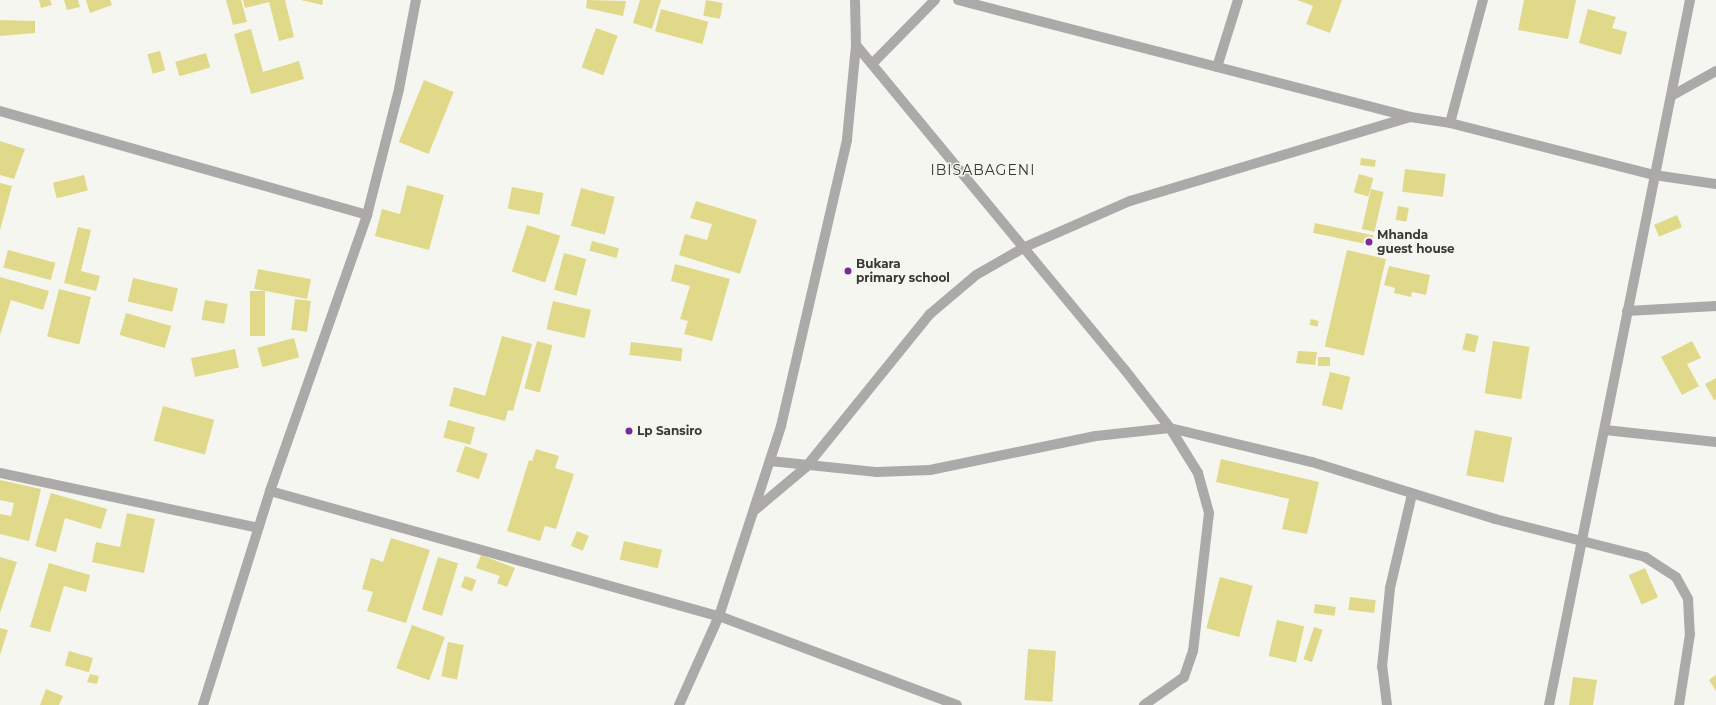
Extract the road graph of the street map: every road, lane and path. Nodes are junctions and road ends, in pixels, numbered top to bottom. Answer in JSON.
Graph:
{"nodes":[{"id":1,"x":416,"y":0,"type":"edge"},
{"id":2,"x":855,"y":0,"type":"edge"},
{"id":3,"x":935,"y":0,"type":"edge"},
{"id":4,"x":958,"y":0,"type":"edge"},
{"id":5,"x":1238,"y":0,"type":"edge"},
{"id":6,"x":1483,"y":0,"type":"edge"},
{"id":7,"x":1690,"y":0,"type":"edge"},
{"id":8,"x":856,"y":45,"type":"junction"},
{"id":9,"x":872,"y":64,"type":"junction"},
{"id":10,"x":1217,"y":68,"type":"junction"},
{"id":11,"x":1716,"y":71,"type":"edge"},
{"id":12,"x":1673,"y":95,"type":"junction"},
{"id":13,"x":0,"y":111,"type":"edge"},
{"id":14,"x":1410,"y":117,"type":"junction"},
{"id":15,"x":1450,"y":123,"type":"junction"},
{"id":16,"x":1654,"y":175,"type":"junction"},
{"id":17,"x":1716,"y":184,"type":"edge"},
{"id":18,"x":367,"y":215,"type":"junction"},
{"id":19,"x":1025,"y":247,"type":"junction"},
{"id":20,"x":1716,"y":306,"type":"edge"},
{"id":21,"x":1627,"y":311,"type":"junction"},
{"id":22,"x":1170,"y":428,"type":"junction"},
{"id":23,"x":1605,"y":430,"type":"junction"},
{"id":24,"x":1716,"y":442,"type":"edge"},
{"id":25,"x":770,"y":461,"type":"junction"},
{"id":26,"x":806,"y":467,"type":"junction"},
{"id":27,"x":0,"y":473,"type":"edge"},
{"id":28,"x":270,"y":491,"type":"junction"},
{"id":29,"x":1412,"y":494,"type":"junction"},
{"id":30,"x":755,"y":510,"type":"junction"},
{"id":31,"x":258,"y":528,"type":"junction"},
{"id":32,"x":1580,"y":542,"type":"junction"},
{"id":33,"x":719,"y":616,"type":"junction"},
{"id":34,"x":203,"y":705,"type":"edge"},
{"id":35,"x":679,"y":705,"type":"edge"},
{"id":36,"x":957,"y":705,"type":"edge"},
{"id":37,"x":1144,"y":705,"type":"edge"},
{"id":38,"x":1387,"y":705,"type":"edge"},
{"id":39,"x":1549,"y":705,"type":"edge"},
{"id":40,"x":1679,"y":705,"type":"edge"}],
"edges":[{"from":1,"to":18,"type":"street"},
{"from":2,"to":8,"type":"street"},
{"from":3,"to":9,"type":"street"},
{"from":4,"to":10,"type":"street"},
{"from":5,"to":10,"type":"street"},
{"from":6,"to":15,"type":"street"},
{"from":7,"to":12,"type":"street"},
{"from":8,"to":9,"type":"street"},
{"from":8,"to":25,"type":"street"},
{"from":9,"to":19,"type":"street"},
{"from":10,"to":14,"type":"street"},
{"from":11,"to":12,"type":"street"},
{"from":12,"to":16,"type":"street"},
{"from":13,"to":18,"type":"street"},
{"from":14,"to":15,"type":"street"},
{"from":14,"to":19,"type":"street"},
{"from":15,"to":16,"type":"street"},
{"from":16,"to":17,"type":"street"},
{"from":16,"to":21,"type":"street"},
{"from":18,"to":28,"type":"street"},
{"from":19,"to":22,"type":"street"},
{"from":19,"to":26,"type":"street"},
{"from":20,"to":21,"type":"street"},
{"from":21,"to":23,"type":"street"},
{"from":22,"to":26,"type":"street"},
{"from":22,"to":29,"type":"street"},
{"from":22,"to":37,"type":"street"},
{"from":23,"to":24,"type":"street"},
{"from":23,"to":32,"type":"street"},
{"from":25,"to":26,"type":"street"},
{"from":25,"to":30,"type":"street"},
{"from":26,"to":30,"type":"street"},
{"from":27,"to":31,"type":"street"},
{"from":28,"to":31,"type":"street"},
{"from":28,"to":33,"type":"street"},
{"from":29,"to":32,"type":"street"},
{"from":29,"to":38,"type":"street"},
{"from":30,"to":33,"type":"street"},
{"from":31,"to":34,"type":"street"},
{"from":32,"to":39,"type":"street"},
{"from":32,"to":40,"type":"street"},
{"from":33,"to":35,"type":"street"},
{"from":33,"to":36,"type":"street"}]}
